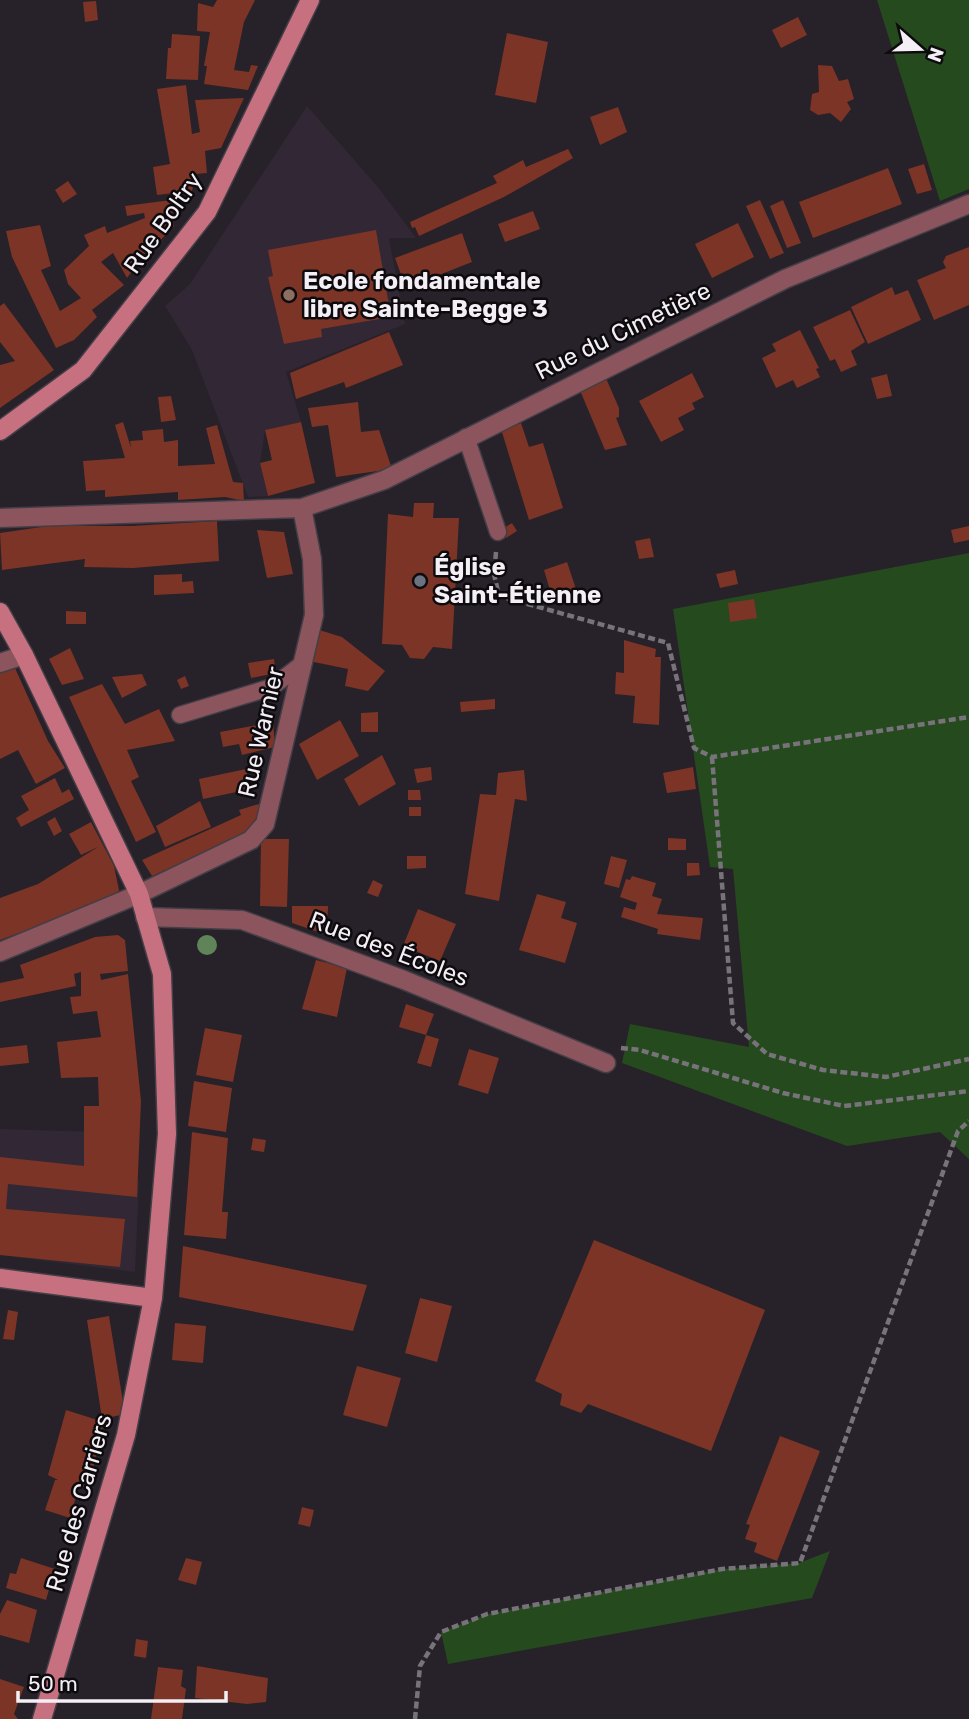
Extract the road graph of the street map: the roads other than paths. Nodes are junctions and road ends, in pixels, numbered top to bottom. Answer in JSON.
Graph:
{"nodes":[{"id":1,"x":310,"y":0,"type":"edge"},
{"id":2,"x":969,"y":204,"type":"edge"},
{"id":3,"x":0,"y":432,"type":"edge"},
{"id":4,"x":472,"y":433,"type":"junction"},
{"id":5,"x":302,"y":508,"type":"junction"},
{"id":6,"x":0,"y":518,"type":"edge"},
{"id":7,"x":498,"y":532,"type":"road end"},
{"id":8,"x":0,"y":612,"type":"edge"},
{"id":9,"x":24,"y":655,"type":"junction"},
{"id":10,"x":0,"y":663,"type":"edge"},
{"id":11,"x":302,"y":664,"type":"junction"},
{"id":12,"x":180,"y":715,"type":"dead end"},
{"id":13,"x":139,"y":894,"type":"junction"},
{"id":14,"x":145,"y":917,"type":"junction"},
{"id":15,"x":0,"y":952,"type":"edge"},
{"id":16,"x":606,"y":1063,"type":"dead end"},
{"id":17,"x":0,"y":1278,"type":"edge"},
{"id":18,"x":153,"y":1298,"type":"junction"},
{"id":19,"x":42,"y":1719,"type":"edge"}],
"edges":[{"from":1,"to":3,"type":"street","name":"Rue Boltry"},
{"from":2,"to":4,"type":"street","name":"Rue du Cimetière"},
{"from":4,"to":5,"type":"street","name":"Rue du Cimetière"},
{"from":4,"to":7,"type":"lane"},
{"from":5,"to":6,"type":"street","name":"Rue du Cimetière"},
{"from":5,"to":11,"type":"street","name":"Rue Warnier"},
{"from":8,"to":9,"type":"street"},
{"from":9,"to":10,"type":"street"},
{"from":9,"to":13,"type":"street"},
{"from":11,"to":12,"type":"lane"},
{"from":11,"to":13,"type":"street","name":"Rue Warnier"},
{"from":13,"to":14,"type":"street"},
{"from":13,"to":15,"type":"street","name":"Rue Warnier"},
{"from":14,"to":16,"type":"street","name":"Rue des Écoles"},
{"from":14,"to":18,"type":"street"},
{"from":17,"to":18,"type":"street"},
{"from":18,"to":19,"type":"street","name":"Rue des Carriers"}]}
